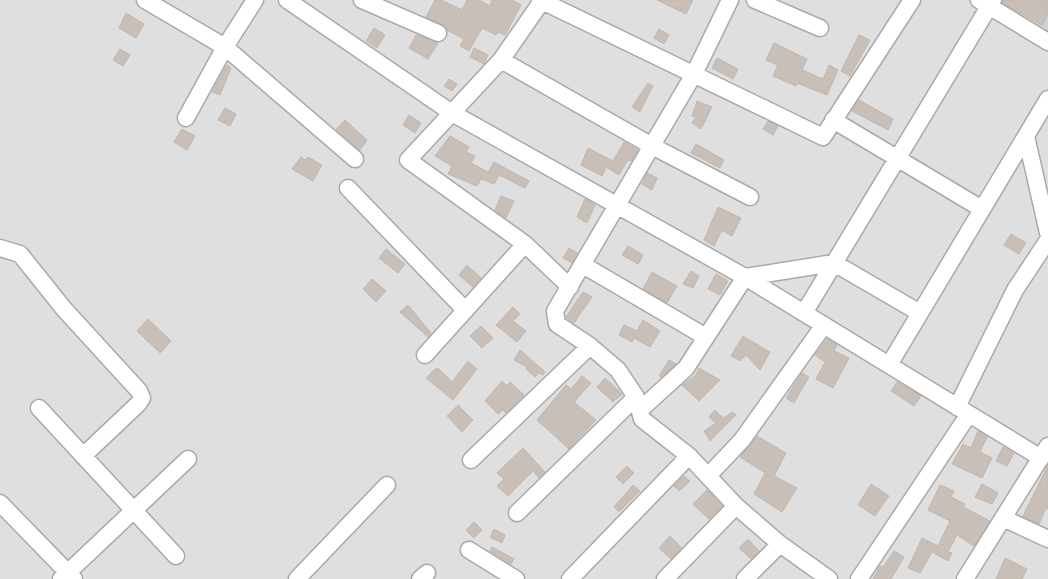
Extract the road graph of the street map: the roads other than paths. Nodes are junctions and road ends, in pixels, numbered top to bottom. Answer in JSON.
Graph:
{"nodes":[{"id":1,"x":145,"y":0,"type":"edge"},
{"id":2,"x":255,"y":0,"type":"edge"},
{"id":3,"x":286,"y":0,"type":"edge"},
{"id":4,"x":362,"y":0,"type":"edge"},
{"id":5,"x":541,"y":0,"type":"edge"},
{"id":6,"x":730,"y":0,"type":"edge"},
{"id":7,"x":755,"y":0,"type":"edge"},
{"id":8,"x":912,"y":0,"type":"edge"},
{"id":9,"x":987,"y":2,"type":"edge"},
{"id":10,"x":820,"y":28,"type":"dead end"},
{"id":11,"x":438,"y":33,"type":"dead end"},
{"id":12,"x":1048,"y":42,"type":"edge"},
{"id":13,"x":225,"y":47,"type":"junction"},
{"id":14,"x":501,"y":60,"type":"junction"},
{"id":15,"x":694,"y":74,"type":"junction"},
{"id":16,"x":1048,"y":99,"type":"edge"},
{"id":17,"x":452,"y":113,"type":"junction"},
{"id":18,"x":186,"y":118,"type":"dead end"},
{"id":19,"x":833,"y":120,"type":"junction"},
{"id":20,"x":1026,"y":136,"type":"junction"},
{"id":21,"x":652,"y":146,"type":"junction"},
{"id":22,"x":897,"y":158,"type":"junction"},
{"id":23,"x":355,"y":159,"type":"dead end"},
{"id":24,"x":348,"y":188,"type":"dead end"},
{"id":25,"x":750,"y":197,"type":"dead end"},
{"id":26,"x":618,"y":205,"type":"junction"},
{"id":27,"x":982,"y":209,"type":"junction"},
{"id":28,"x":1048,"y":233,"type":"edge"},
{"id":29,"x":1048,"y":240,"type":"edge"},
{"id":30,"x":525,"y":244,"type":"junction"},
{"id":31,"x":0,"y":248,"type":"edge"},
{"id":32,"x":834,"y":263,"type":"junction"},
{"id":33,"x":583,"y":265,"type":"junction"},
{"id":34,"x":745,"y":277,"type":"junction"},
{"id":35,"x":570,"y":287,"type":"junction"},
{"id":36,"x":465,"y":310,"type":"junction"},
{"id":37,"x":804,"y":313,"type":"junction"},
{"id":38,"x":920,"y":313,"type":"junction"},
{"id":39,"x":824,"y":325,"type":"junction"},
{"id":40,"x":706,"y":337,"type":"junction"},
{"id":41,"x":590,"y":346,"type":"junction"},
{"id":42,"x":425,"y":355,"type":"dead end"},
{"id":43,"x":889,"y":365,"type":"junction"},
{"id":44,"x":638,"y":404,"type":"junction"},
{"id":45,"x":39,"y":408,"type":"dead end"},
{"id":46,"x":963,"y":410,"type":"junction"},
{"id":47,"x":1044,"y":452,"type":"edge"},
{"id":48,"x":83,"y":456,"type":"junction"},
{"id":49,"x":689,"y":456,"type":"junction"},
{"id":50,"x":188,"y":459,"type":"dead end"},
{"id":51,"x":471,"y":460,"type":"dead end"},
{"id":52,"x":708,"y":476,"type":"junction"},
{"id":53,"x":387,"y":485,"type":"dead end"},
{"id":54,"x":0,"y":503,"type":"edge"},
{"id":55,"x":736,"y":506,"type":"junction"},
{"id":56,"x":134,"y":510,"type":"junction"},
{"id":57,"x":517,"y":513,"type":"dead end"},
{"id":58,"x":1003,"y":518,"type":"junction"},
{"id":59,"x":1048,"y":539,"type":"edge"},
{"id":60,"x":780,"y":544,"type":"junction"},
{"id":61,"x":469,"y":550,"type":"dead end"},
{"id":62,"x":176,"y":556,"type":"dead end"},
{"id":63,"x":68,"y":577,"type":"edge"},
{"id":64,"x":826,"y":578,"type":"edge"},
{"id":65,"x":297,"y":579,"type":"edge"},
{"id":66,"x":516,"y":579,"type":"edge"},
{"id":67,"x":570,"y":579,"type":"edge"},
{"id":68,"x":665,"y":579,"type":"edge"},
{"id":69,"x":745,"y":579,"type":"edge"},
{"id":70,"x":859,"y":579,"type":"edge"},
{"id":71,"x":965,"y":579,"type":"edge"}],
"edges":[{"from":1,"to":13,"type":"street"},
{"from":2,"to":13,"type":"street"},
{"from":3,"to":17,"type":"street"},
{"from":4,"to":11,"type":"street"},
{"from":5,"to":14,"type":"street"},
{"from":5,"to":15,"type":"street"},
{"from":6,"to":15,"type":"street"},
{"from":7,"to":10,"type":"street"},
{"from":8,"to":19,"type":"street"},
{"from":9,"to":12,"type":"street"},
{"from":9,"to":22,"type":"street"},
{"from":13,"to":18,"type":"street"},
{"from":13,"to":23,"type":"street"},
{"from":14,"to":17,"type":"street"},
{"from":14,"to":21,"type":"street"},
{"from":15,"to":19,"type":"street"},
{"from":15,"to":21,"type":"street"},
{"from":16,"to":20,"type":"street"},
{"from":17,"to":26,"type":"street"},
{"from":17,"to":30,"type":"street"},
{"from":19,"to":22,"type":"street"},
{"from":20,"to":27,"type":"street"},
{"from":20,"to":28,"type":"street"},
{"from":21,"to":25,"type":"street"},
{"from":21,"to":26,"type":"street"},
{"from":22,"to":27,"type":"street"},
{"from":22,"to":32,"type":"street"},
{"from":24,"to":36,"type":"street"},
{"from":26,"to":33,"type":"street"},
{"from":26,"to":34,"type":"street"},
{"from":27,"to":38,"type":"street"},
{"from":29,"to":46,"type":"street"},
{"from":30,"to":35,"type":"street"},
{"from":30,"to":36,"type":"street"},
{"from":31,"to":48,"type":"street"},
{"from":32,"to":34,"type":"street"},
{"from":32,"to":37,"type":"street"},
{"from":32,"to":38,"type":"street"},
{"from":33,"to":35,"type":"street"},
{"from":33,"to":40,"type":"street"},
{"from":34,"to":37,"type":"street"},
{"from":34,"to":40,"type":"street"},
{"from":35,"to":41,"type":"street"},
{"from":36,"to":42,"type":"street"},
{"from":37,"to":39,"type":"street"},
{"from":38,"to":43,"type":"street"},
{"from":39,"to":43,"type":"street"},
{"from":39,"to":52,"type":"street"},
{"from":40,"to":44,"type":"street"},
{"from":41,"to":44,"type":"street"},
{"from":41,"to":51,"type":"street"},
{"from":43,"to":46,"type":"street"},
{"from":44,"to":49,"type":"street"},
{"from":44,"to":57,"type":"street"},
{"from":45,"to":48,"type":"street"},
{"from":46,"to":47,"type":"street"},
{"from":46,"to":70,"type":"street"},
{"from":47,"to":58,"type":"street"},
{"from":48,"to":56,"type":"street"},
{"from":49,"to":52,"type":"street"},
{"from":49,"to":67,"type":"street"},
{"from":50,"to":56,"type":"street"},
{"from":52,"to":55,"type":"street"},
{"from":53,"to":65,"type":"street"},
{"from":54,"to":63,"type":"street"},
{"from":55,"to":60,"type":"street"},
{"from":55,"to":68,"type":"street"},
{"from":56,"to":62,"type":"street"},
{"from":56,"to":63,"type":"street"},
{"from":58,"to":59,"type":"street"},
{"from":58,"to":71,"type":"street"},
{"from":60,"to":64,"type":"street"},
{"from":60,"to":69,"type":"street"},
{"from":61,"to":66,"type":"street"}]}
